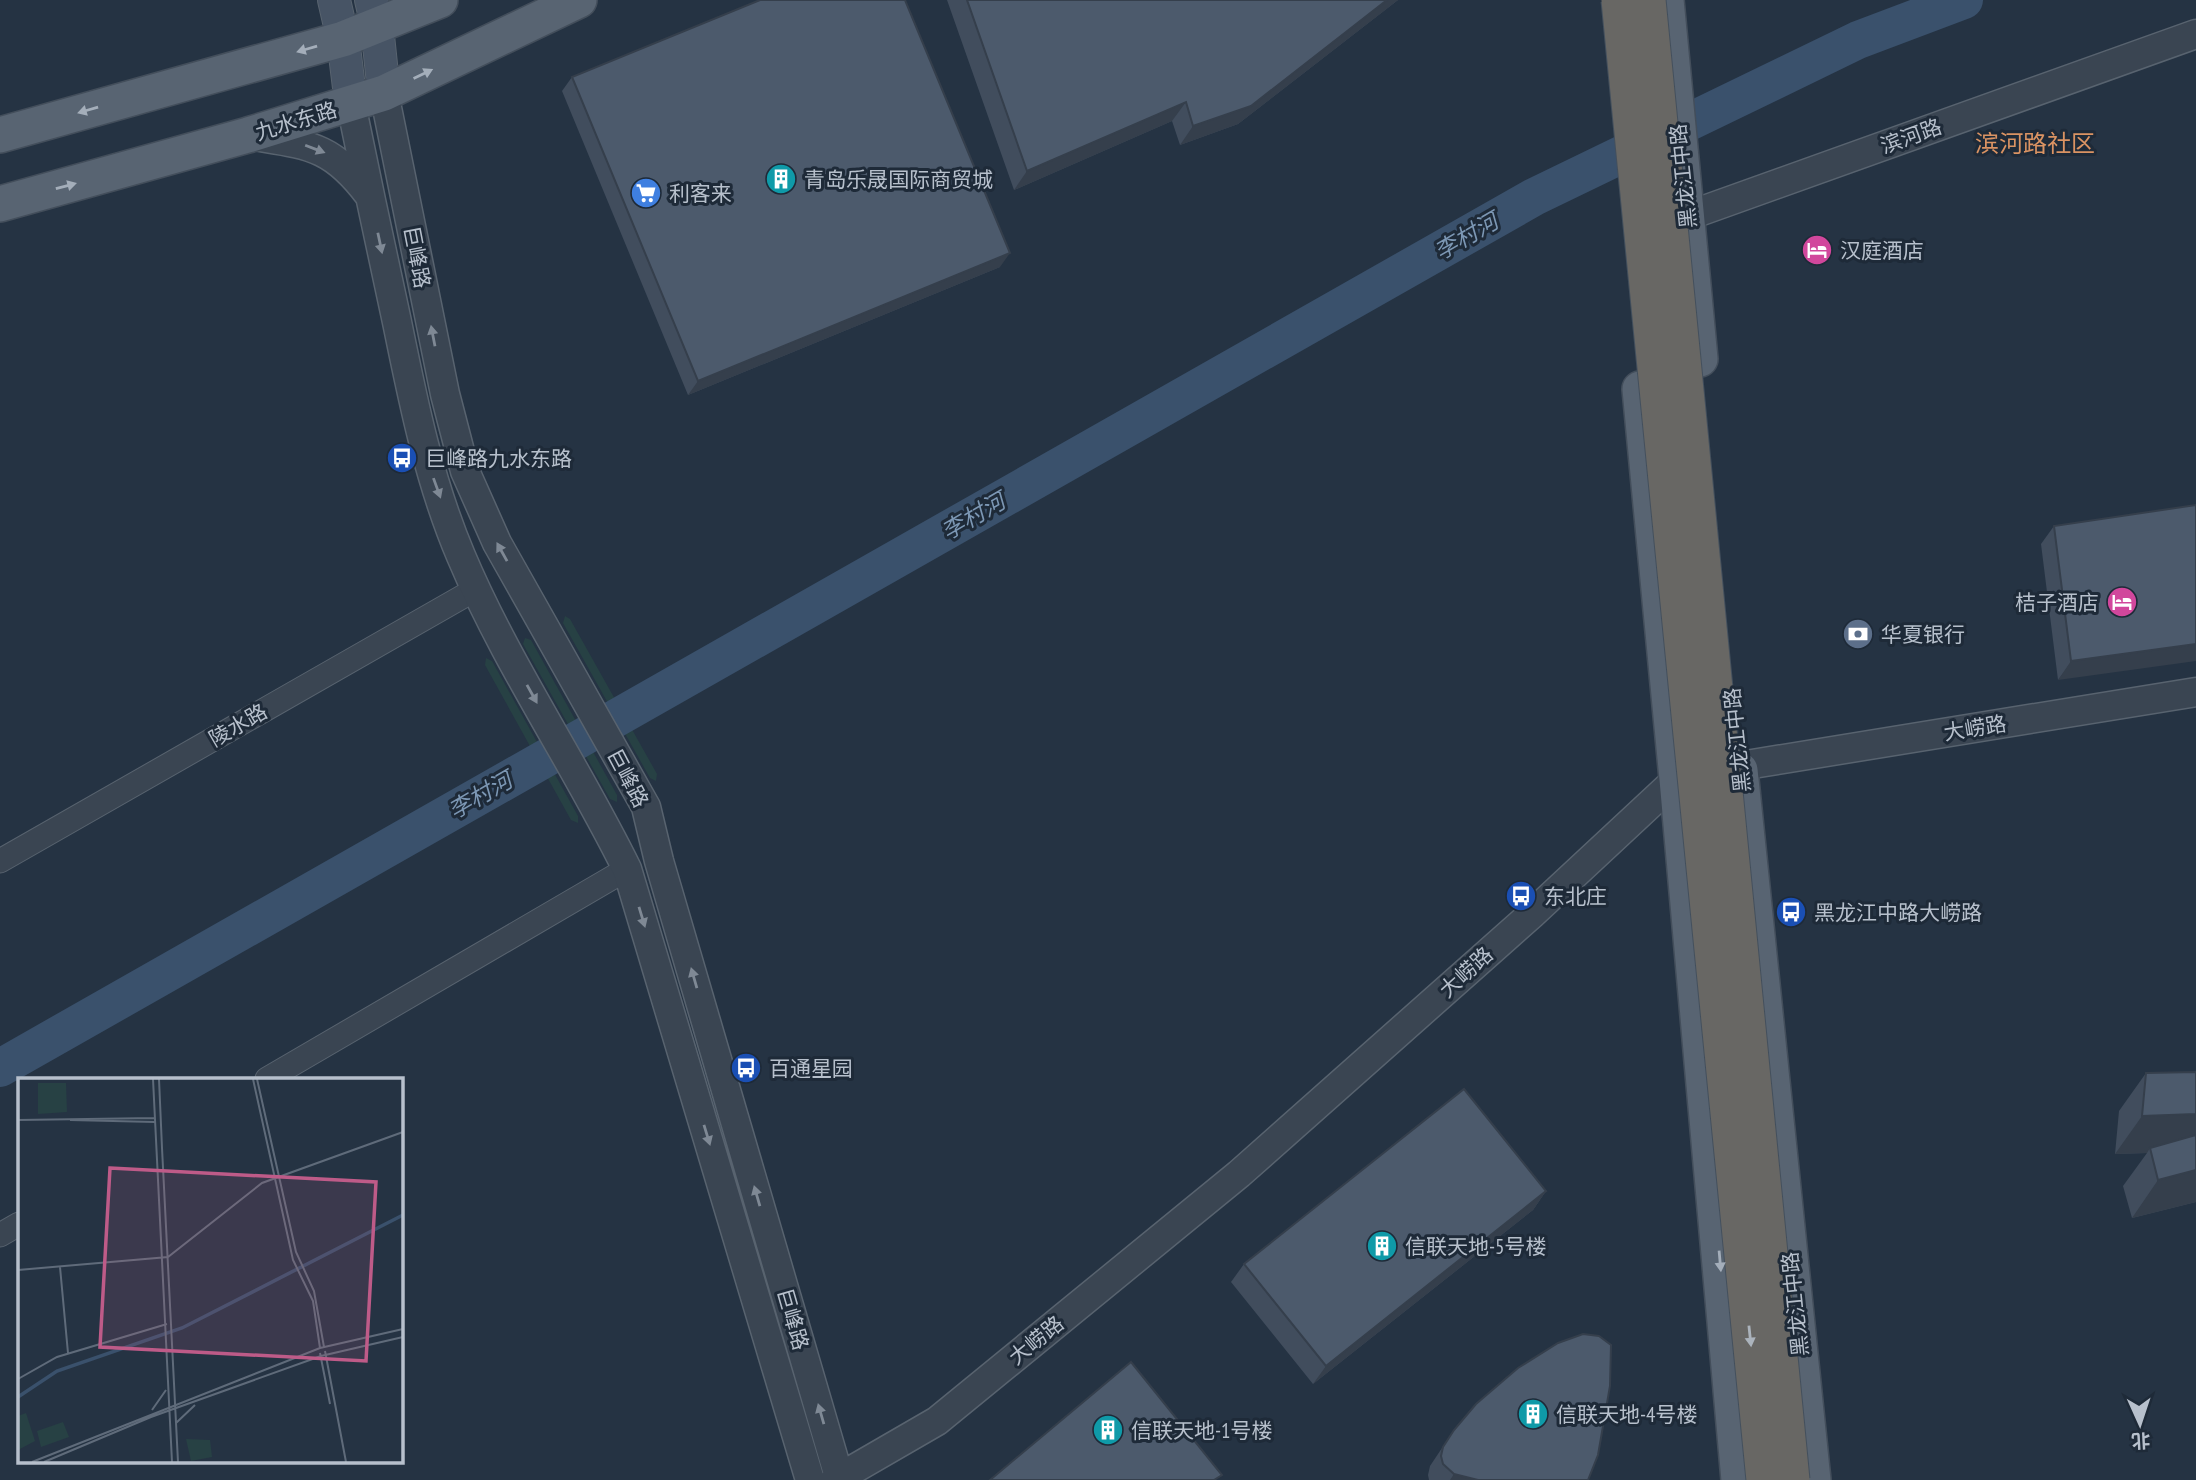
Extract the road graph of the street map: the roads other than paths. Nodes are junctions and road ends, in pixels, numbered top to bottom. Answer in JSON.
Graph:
{"nodes":[{"id":1,"x":334,"y":0,"type":"edge"},
{"id":2,"x":440,"y":0,"type":"edge"},
{"id":3,"x":579,"y":0,"type":"edge"},
{"id":4,"x":1603,"y":0,"type":"edge"},
{"id":5,"x":1620,"y":0,"type":"edge"},
{"id":6,"x":1647,"y":0,"type":"edge"},
{"id":7,"x":1667,"y":0,"type":"edge"},
{"id":8,"x":374,"y":13,"type":"edge"},
{"id":9,"x":2196,"y":34,"type":"edge"},
{"id":10,"x":344,"y":38,"type":"junction"},
{"id":11,"x":384,"y":93,"type":"junction"},
{"id":12,"x":351,"y":104,"type":"junction"},
{"id":13,"x":0,"y":135,"type":"edge"},
{"id":14,"x":248,"y":135,"type":"junction"},
{"id":15,"x":371,"y":197,"type":"junction"},
{"id":16,"x":0,"y":204,"type":"edge"},
{"id":17,"x":1687,"y":216,"type":"junction"},
{"id":18,"x":1625,"y":237,"type":"junction"},
{"id":19,"x":476,"y":589,"type":"junction"},
{"id":20,"x":2196,"y":692,"type":"edge"},
{"id":21,"x":1740,"y":766,"type":"junction"},
{"id":22,"x":1677,"y":779,"type":"junction"},
{"id":23,"x":0,"y":861,"type":"edge"},
{"id":24,"x":627,"y":869,"type":"junction"},
{"id":25,"x":269,"y":1078,"type":"edge"},
{"id":26,"x":18,"y":1225,"type":"edge"},
{"id":27,"x":0,"y":1235,"type":"edge"},
{"id":28,"x":838,"y":1479,"type":"edge"},
{"id":29,"x":810,"y":1480,"type":"edge"},
{"id":30,"x":1739,"y":1480,"type":"edge"},
{"id":31,"x":1765,"y":1480,"type":"edge"},
{"id":32,"x":1791,"y":1480,"type":"edge"},
{"id":33,"x":1813,"y":1480,"type":"edge"}],
"edges":[{"from":1,"to":10,"type":"main road"},
{"from":2,"to":8,"type":"main road"},
{"from":11,"to":3,"type":"main road","name":"九水东路","one_way":true},
{"from":4,"to":18,"type":"main road"},
{"from":5,"to":31,"type":"highway","one_way":true,"bridge":true},
{"from":6,"to":32,"type":"highway","name":"黑龙江中路","bridge":true},
{"from":7,"to":17,"type":"main road","name":"黑龙江中路"},
{"from":8,"to":10,"type":"main road"},
{"from":8,"to":11,"type":"main road"},
{"from":9,"to":17,"type":"street","name":"滨河路"},
{"from":10,"to":12,"type":"main road"},
{"from":10,"to":13,"type":"main road","one_way":true},
{"from":11,"to":12,"type":"main road","name":"九水东路"},
{"from":28,"to":11,"type":"street","name":"巨峰路","one_way":true},
{"from":12,"to":14,"type":"main road","name":"九水东路"},
{"from":12,"to":15,"type":"street","name":"巨峰路"},
{"from":14,"to":15,"type":"street","one_way":true},
{"from":16,"to":14,"type":"main road","name":"九水东路","one_way":true},
{"from":15,"to":19,"type":"street","name":"巨峰路","one_way":true},
{"from":17,"to":18,"type":"street","name":"滨河路"},
{"from":17,"to":21,"type":"main road","name":"黑龙江中路"},
{"from":18,"to":22,"type":"main road"},
{"from":19,"to":23,"type":"street","name":"陵水路"},
{"from":19,"to":24,"type":"street","name":"巨峰路","one_way":true},
{"from":20,"to":21,"type":"street","name":"大崂路"},
{"from":21,"to":22,"type":"street","name":"大崂路"},
{"from":21,"to":33,"type":"main road","name":"黑龙江中路"},
{"from":22,"to":28,"type":"street","name":"大崂路"},
{"from":22,"to":30,"type":"main road","one_way":true},
{"from":24,"to":25,"type":"street"},
{"from":24,"to":29,"type":"street","name":"巨峰路","one_way":true},
{"from":26,"to":27,"type":"street"}]}
